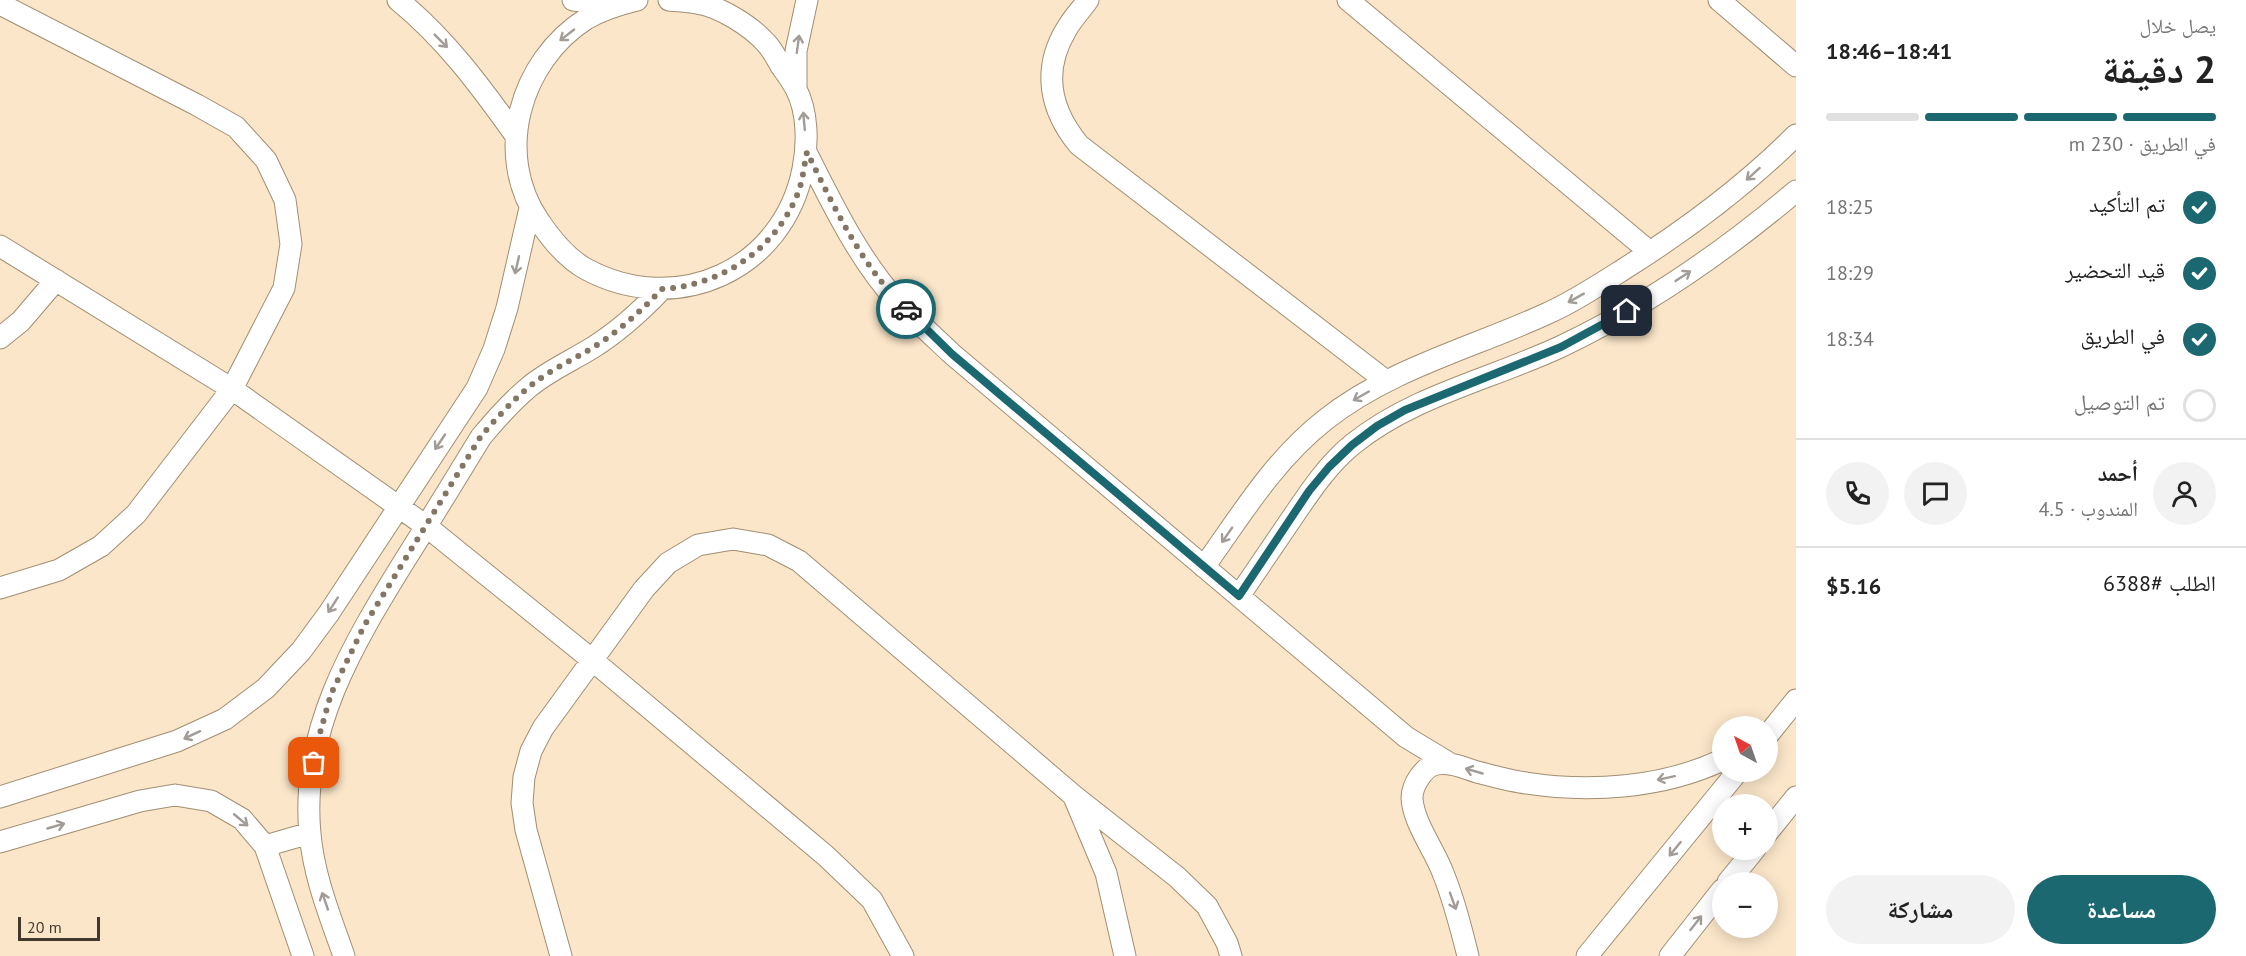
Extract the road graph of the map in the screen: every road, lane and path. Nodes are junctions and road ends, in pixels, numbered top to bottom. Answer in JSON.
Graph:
{"nodes":[{"id":1,"x":399,"y":0,"type":"edge"},
{"id":2,"x":573,"y":0,"type":"edge"},
{"id":3,"x":669,"y":0,"type":"edge"},
{"id":4,"x":807,"y":0,"type":"edge"},
{"id":5,"x":1088,"y":0,"type":"edge"},
{"id":6,"x":1348,"y":0,"type":"edge"},
{"id":7,"x":1719,"y":0,"type":"edge"},
{"id":8,"x":628,"y":2,"type":"edge"},
{"id":9,"x":0,"y":4,"type":"edge"},
{"id":10,"x":1796,"y":66,"type":"edge"},
{"id":11,"x":796,"y":89,"type":"junction"},
{"id":12,"x":1796,"y":135,"type":"edge"},
{"id":13,"x":516,"y":136,"type":"junction"},
{"id":14,"x":807,"y":152,"type":"junction"},
{"id":15,"x":1796,"y":191,"type":"edge"},
{"id":16,"x":530,"y":208,"type":"junction"},
{"id":17,"x":0,"y":246,"type":"edge"},
{"id":18,"x":1650,"y":252,"type":"junction"},
{"id":19,"x":56,"y":280,"type":"junction"},
{"id":20,"x":662,"y":289,"type":"junction"},
{"id":21,"x":0,"y":339,"type":"edge"},
{"id":22,"x":1386,"y":381,"type":"junction"},
{"id":23,"x":232,"y":389,"type":"junction"},
{"id":24,"x":398,"y":506,"type":"junction"},
{"id":25,"x":426,"y":526,"type":"junction"},
{"id":26,"x":1204,"y":567,"type":"junction"},
{"id":27,"x":0,"y":588,"type":"edge"},
{"id":28,"x":1239,"y":596,"type":"junction"},
{"id":29,"x":591,"y":659,"type":"junction"},
{"id":30,"x":1796,"y":700,"type":"edge"},
{"id":31,"x":1778,"y":722,"type":"edge"},
{"id":32,"x":1449,"y":763,"type":"junction"},
{"id":33,"x":1712,"y":763,"type":"edge"},
{"id":34,"x":1729,"y":782,"type":"edge"},
{"id":35,"x":1074,"y":796,"type":"junction"},
{"id":36,"x":0,"y":797,"type":"edge"},
{"id":37,"x":1796,"y":797,"type":"edge"},
{"id":38,"x":1778,"y":819,"type":"edge"},
{"id":39,"x":310,"y":833,"type":"junction"},
{"id":40,"x":0,"y":842,"type":"edge"},
{"id":41,"x":265,"y":846,"type":"junction"},
{"id":42,"x":1746,"y":860,"type":"edge"},
{"id":43,"x":1736,"y":872,"type":"edge"},
{"id":44,"x":1712,"y":903,"type":"edge"},
{"id":45,"x":303,"y":956,"type":"edge"},
{"id":46,"x":344,"y":956,"type":"edge"},
{"id":47,"x":561,"y":956,"type":"edge"},
{"id":48,"x":903,"y":956,"type":"edge"},
{"id":49,"x":1125,"y":956,"type":"edge"},
{"id":50,"x":1231,"y":956,"type":"edge"},
{"id":51,"x":1468,"y":956,"type":"edge"},
{"id":52,"x":1587,"y":956,"type":"edge"},
{"id":53,"x":1670,"y":956,"type":"edge"}],
"edges":[{"from":1,"to":13,"type":"street","one_way":true},
{"from":2,"to":8,"type":"street"},
{"from":3,"to":11,"type":"street"},
{"from":11,"to":4,"type":"street","one_way":true},
{"from":5,"to":22,"type":"street"},
{"from":6,"to":18,"type":"street"},
{"from":7,"to":10,"type":"street"},
{"from":8,"to":13,"type":"street","one_way":true},
{"from":9,"to":23,"type":"street"},
{"from":14,"to":11,"type":"street","one_way":true},
{"from":12,"to":18,"type":"street","one_way":true},
{"from":13,"to":16,"type":"street"},
{"from":14,"to":20,"type":"street"},
{"from":14,"to":26,"type":"street"},
{"from":28,"to":15,"type":"street","one_way":true},
{"from":16,"to":20,"type":"street"},
{"from":16,"to":24,"type":"street","one_way":true},
{"from":17,"to":19,"type":"street"},
{"from":18,"to":22,"type":"street","one_way":true},
{"from":19,"to":21,"type":"street"},
{"from":19,"to":23,"type":"street"},
{"from":20,"to":25,"type":"street"},
{"from":22,"to":26,"type":"street","one_way":true},
{"from":23,"to":24,"type":"street"},
{"from":23,"to":27,"type":"street"},
{"from":24,"to":25,"type":"street"},
{"from":24,"to":36,"type":"street","one_way":true},
{"from":25,"to":29,"type":"street"},
{"from":25,"to":39,"type":"street"},
{"from":26,"to":28,"type":"street"},
{"from":28,"to":32,"type":"street"},
{"from":29,"to":35,"type":"street"},
{"from":29,"to":47,"type":"street"},
{"from":29,"to":48,"type":"street"},
{"from":30,"to":31,"type":"street"},
{"from":33,"to":32,"type":"street","one_way":true},
{"from":32,"to":51,"type":"street","one_way":true},
{"from":34,"to":52,"type":"street","one_way":true},
{"from":35,"to":49,"type":"street"},
{"from":35,"to":50,"type":"street"},
{"from":37,"to":38,"type":"street"},
{"from":39,"to":41,"type":"street"},
{"from":46,"to":39,"type":"street","one_way":true},
{"from":40,"to":41,"type":"street","one_way":true},
{"from":41,"to":45,"type":"street"},
{"from":42,"to":43,"type":"street"},
{"from":53,"to":44,"type":"street","one_way":true}]}
